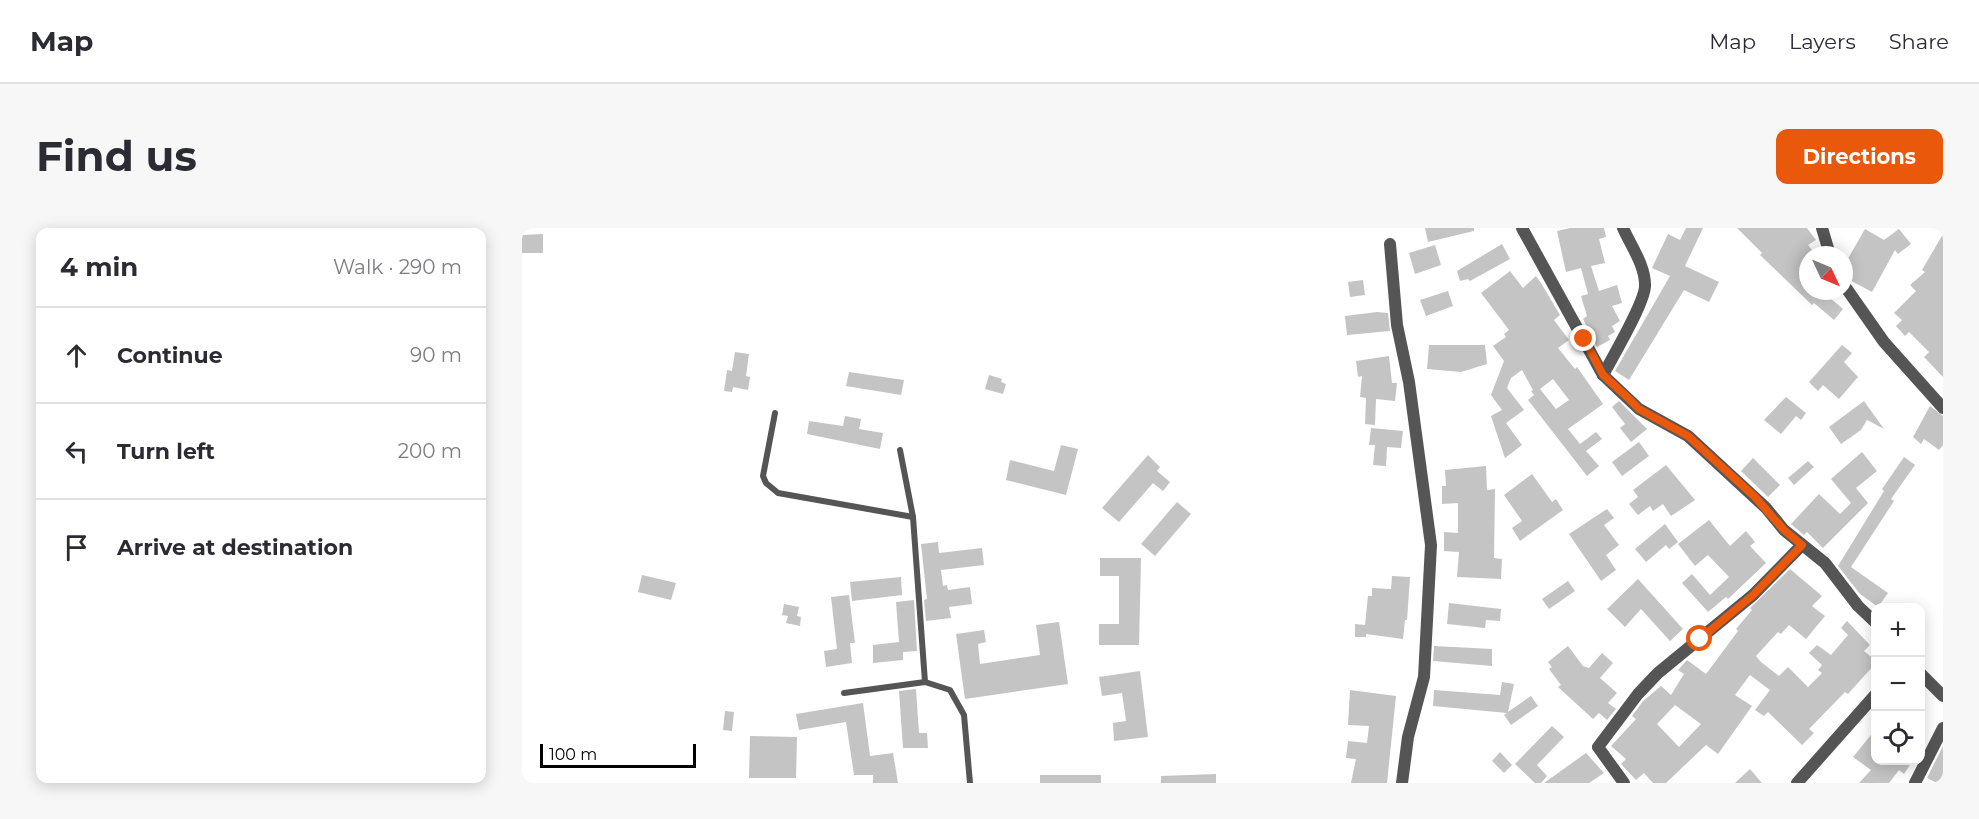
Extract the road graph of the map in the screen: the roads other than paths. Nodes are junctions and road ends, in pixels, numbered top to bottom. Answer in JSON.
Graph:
{"nodes":[{"id":1,"x":1522,"y":228,"type":"edge"},
{"id":2,"x":1623,"y":228,"type":"edge"},
{"id":3,"x":1822,"y":228,"type":"edge"},
{"id":4,"x":1390,"y":243,"type":"dead end"},
{"id":5,"x":1827,"y":246,"type":"edge"},
{"id":6,"x":1853,"y":298,"type":"edge"},
{"id":7,"x":1603,"y":375,"type":"junction"},
{"id":8,"x":1943,"y":408,"type":"edge"},
{"id":9,"x":775,"y":413,"type":"dead end"},
{"id":10,"x":900,"y":450,"type":"dead end"},
{"id":11,"x":913,"y":518,"type":"junction"},
{"id":12,"x":1802,"y":545,"type":"junction"},
{"id":13,"x":1871,"y":619,"type":"edge"},
{"id":14,"x":1925,"y":678,"type":"edge"},
{"id":15,"x":925,"y":682,"type":"junction"},
{"id":16,"x":844,"y":693,"type":"dead end"},
{"id":17,"x":1943,"y":696,"type":"edge"},
{"id":18,"x":1871,"y":699,"type":"edge"},
{"id":19,"x":1943,"y":728,"type":"edge"},
{"id":20,"x":970,"y":783,"type":"edge"},
{"id":21,"x":1402,"y":783,"type":"edge"},
{"id":22,"x":1622,"y":783,"type":"edge"},
{"id":23,"x":1797,"y":783,"type":"edge"},
{"id":24,"x":1915,"y":783,"type":"edge"}],
"edges":[{"from":1,"to":7,"type":"street"},
{"from":2,"to":7,"type":"street"},
{"from":3,"to":5,"type":"street"},
{"from":4,"to":21,"type":"street"},
{"from":6,"to":8,"type":"street"},
{"from":7,"to":12,"type":"street"},
{"from":9,"to":11,"type":"lane"},
{"from":10,"to":11,"type":"lane"},
{"from":11,"to":15,"type":"lane"},
{"from":12,"to":13,"type":"street"},
{"from":12,"to":22,"type":"street"},
{"from":14,"to":17,"type":"street"},
{"from":15,"to":16,"type":"lane"},
{"from":15,"to":20,"type":"lane"},
{"from":18,"to":23,"type":"street"},
{"from":19,"to":24,"type":"street"}]}
